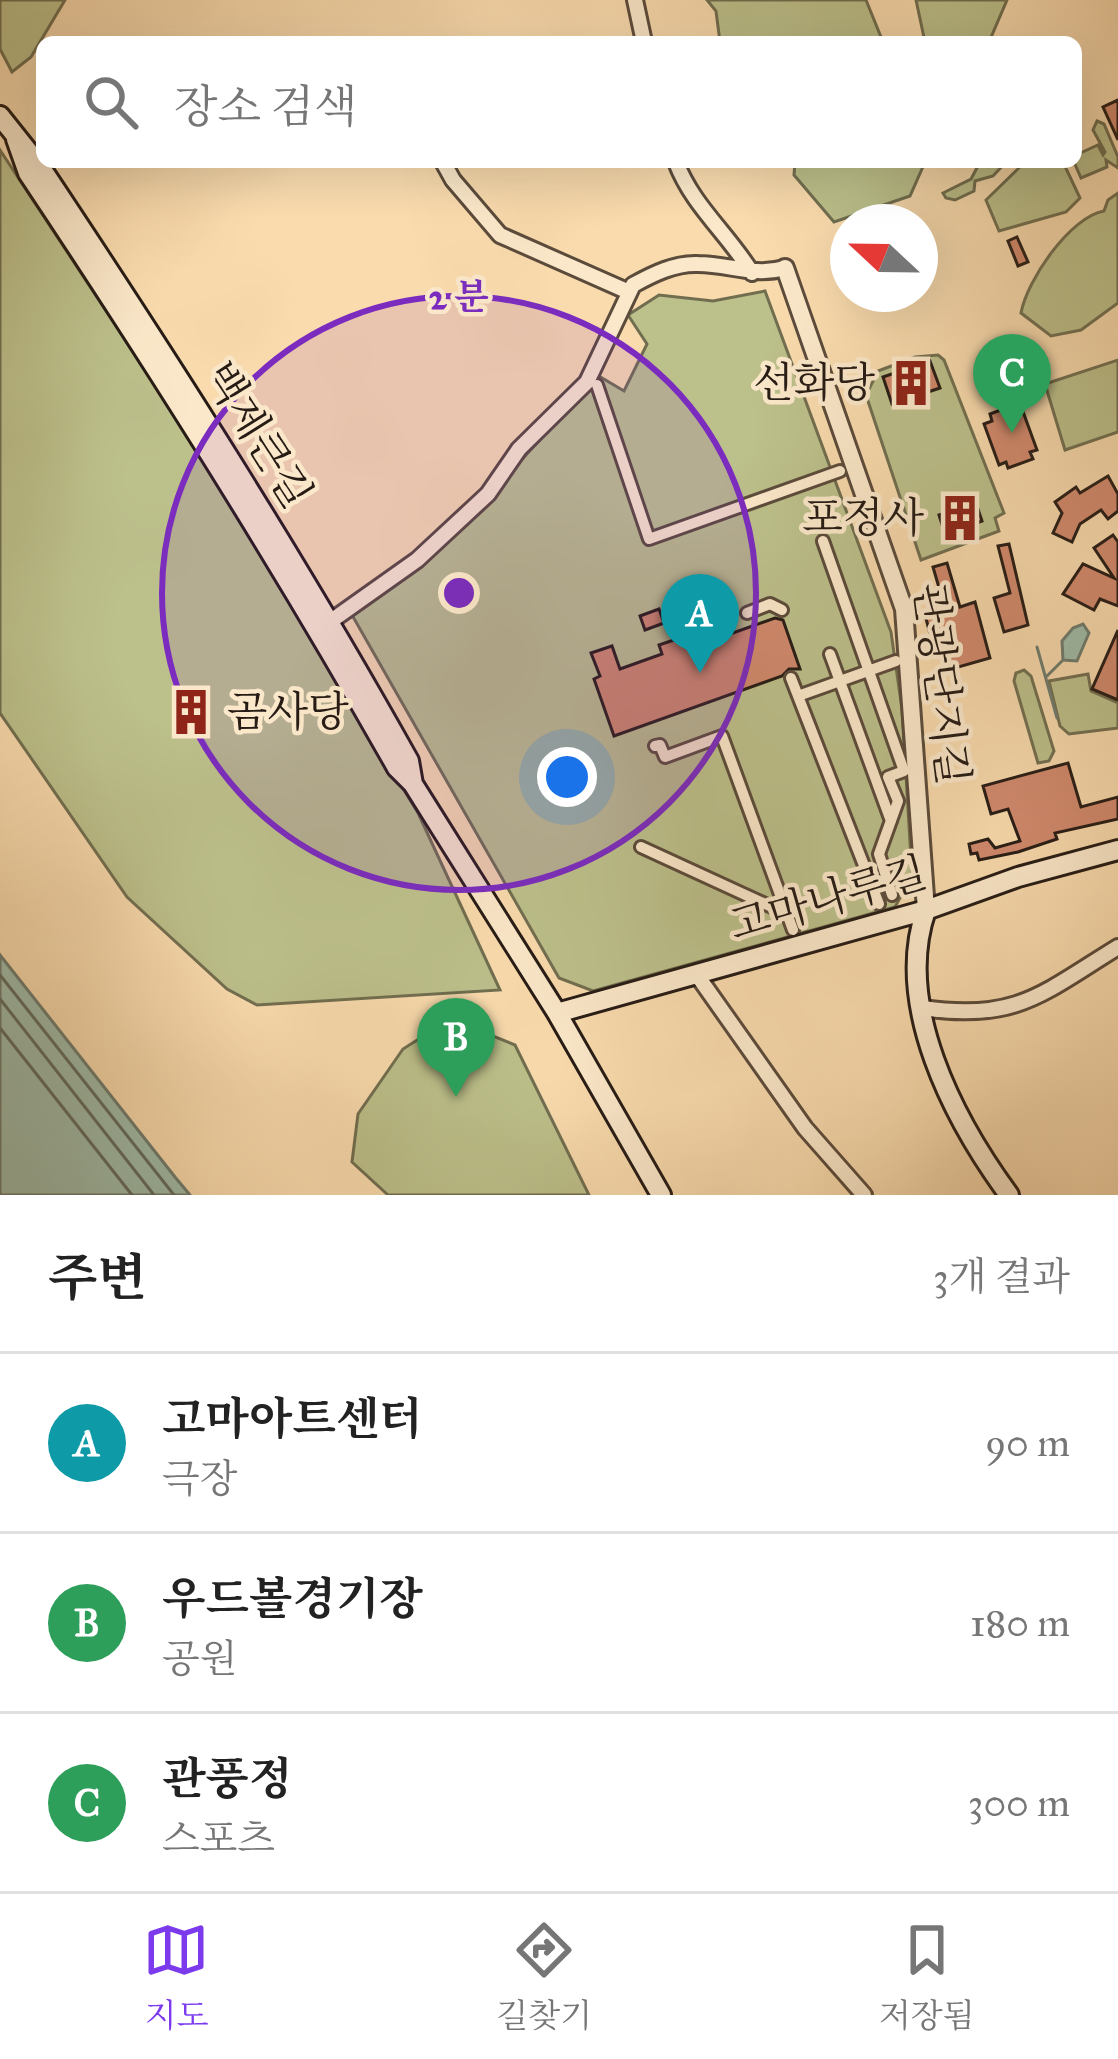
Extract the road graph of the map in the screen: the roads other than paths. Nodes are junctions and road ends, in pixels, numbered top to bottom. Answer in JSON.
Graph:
{"nodes":[{"id":1,"x":634,"y":0,"type":"edge"},
{"id":2,"x":643,"y":36,"type":"edge"},
{"id":3,"x":0,"y":116,"type":"edge"},
{"id":4,"x":16,"y":139,"type":"junction"},
{"id":5,"x":36,"y":162,"type":"edge"},
{"id":6,"x":41,"y":168,"type":"edge"},
{"id":7,"x":446,"y":168,"type":"edge"},
{"id":8,"x":679,"y":168,"type":"edge"},
{"id":9,"x":785,"y":268,"type":"joint"},
{"id":10,"x":752,"y":273,"type":"junction"},
{"id":11,"x":629,"y":292,"type":"junction"},
{"id":12,"x":596,"y":385,"type":"dead end"},
{"id":13,"x":840,"y":471,"type":"dead end"},
{"id":14,"x":823,"y":541,"type":"dead end"},
{"id":15,"x":782,"y":610,"type":"dead end"},
{"id":16,"x":747,"y":613,"type":"dead end"},
{"id":17,"x":331,"y":621,"type":"junction"},
{"id":18,"x":830,"y":654,"type":"dead end"},
{"id":19,"x":896,"y":662,"type":"dead end"},
{"id":20,"x":869,"y":671,"type":"junction"},
{"id":21,"x":791,"y":678,"type":"dead end"},
{"id":22,"x":840,"y":681,"type":"junction"},
{"id":23,"x":798,"y":696,"type":"junction"},
{"id":24,"x":655,"y":746,"type":"dead end"},
{"id":25,"x":413,"y":784,"type":"junction"},
{"id":26,"x":891,"y":821,"type":"junction"},
{"id":27,"x":641,"y":847,"type":"dead end"},
{"id":28,"x":1118,"y":850,"type":"edge"},
{"id":29,"x":892,"y":895,"type":"dead end"},
{"id":30,"x":879,"y":904,"type":"dead end"},
{"id":31,"x":926,"y":910,"type":"junction"},
{"id":32,"x":788,"y":914,"type":"junction"},
{"id":33,"x":793,"y":930,"type":"dead end"},
{"id":34,"x":1118,"y":946,"type":"edge"},
{"id":35,"x":697,"y":975,"type":"junction"},
{"id":36,"x":923,"y":1008,"type":"junction"},
{"id":37,"x":557,"y":1013,"type":"junction"},
{"id":38,"x":661,"y":1195,"type":"edge"},
{"id":39,"x":864,"y":1195,"type":"edge"},
{"id":40,"x":1009,"y":1195,"type":"edge"}],
"edges":[{"from":1,"to":2,"type":"street"},
{"from":3,"to":4,"type":"main road","name":"백제큰길"},
{"from":4,"to":5,"type":"main road","name":"백제큰길"},
{"from":4,"to":25,"type":"main road","name":"백제큰길"},
{"from":6,"to":17,"type":"main road","name":"백제큰길"},
{"from":7,"to":11,"type":"street"},
{"from":8,"to":10,"type":"street"},
{"from":9,"to":10,"type":"street"},
{"from":9,"to":31,"type":"street","name":"관광단지길"},
{"from":10,"to":11,"type":"street"},
{"from":11,"to":17,"type":"street"},
{"from":12,"to":13,"type":"street"},
{"from":14,"to":20,"type":"street"},
{"from":15,"to":16,"type":"street"},
{"from":17,"to":25,"type":"main road","name":"백제큰길"},
{"from":18,"to":22,"type":"street"},
{"from":19,"to":20,"type":"street"},
{"from":20,"to":22,"type":"street"},
{"from":20,"to":26,"type":"street"},
{"from":21,"to":23,"type":"street"},
{"from":22,"to":23,"type":"street"},
{"from":22,"to":26,"type":"street"},
{"from":23,"to":30,"type":"street"},
{"from":24,"to":32,"type":"street"},
{"from":25,"to":37,"type":"main road","name":"백제큰길"},
{"from":26,"to":29,"type":"street"},
{"from":27,"to":32,"type":"street"},
{"from":28,"to":31,"type":"main road","name":"고마나루길"},
{"from":31,"to":35,"type":"main road","name":"고마나루길"},
{"from":31,"to":36,"type":"main road"},
{"from":32,"to":33,"type":"street"},
{"from":34,"to":36,"type":"street"},
{"from":35,"to":37,"type":"main road","name":"고마나루길"},
{"from":35,"to":39,"type":"street"},
{"from":36,"to":40,"type":"main road"},
{"from":37,"to":38,"type":"main road","name":"백제큰길"}]}
